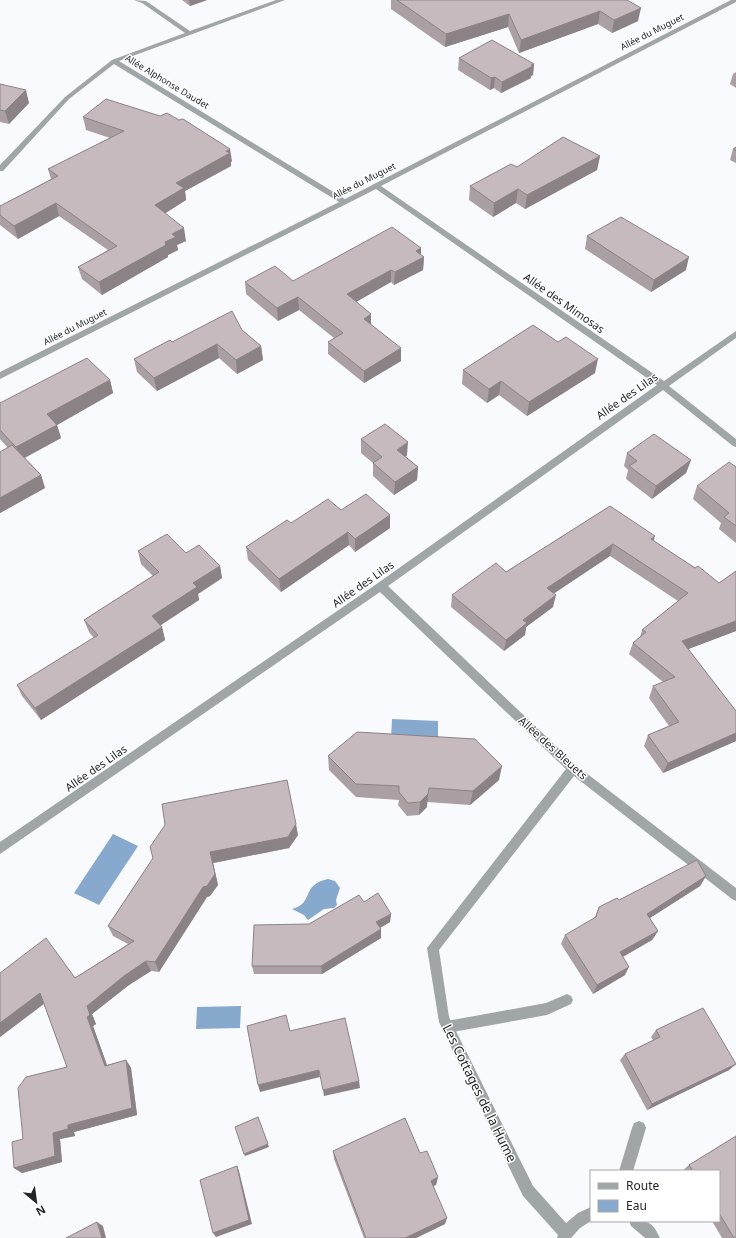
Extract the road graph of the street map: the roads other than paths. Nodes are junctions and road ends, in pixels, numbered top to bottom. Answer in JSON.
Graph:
{"nodes":[{"id":1,"x":137,"y":0,"type":"edge"},
{"id":2,"x":282,"y":0,"type":"edge"},
{"id":3,"x":736,"y":0,"type":"edge"},
{"id":4,"x":190,"y":34,"type":"junction"},
{"id":5,"x":114,"y":61,"type":"junction"},
{"id":6,"x":0,"y":169,"type":"edge"},
{"id":7,"x":376,"y":186,"type":"junction"},
{"id":8,"x":345,"y":202,"type":"junction"},
{"id":9,"x":736,"y":334,"type":"edge"},
{"id":10,"x":0,"y":376,"type":"edge"},
{"id":11,"x":663,"y":385,"type":"junction"},
{"id":12,"x":736,"y":444,"type":"edge"},
{"id":13,"x":381,"y":586,"type":"junction"},
{"id":14,"x":573,"y":769,"type":"junction"},
{"id":15,"x":0,"y":849,"type":"edge"},
{"id":16,"x":736,"y":896,"type":"edge"},
{"id":17,"x":567,"y":1000,"type":"dead end"},
{"id":18,"x":447,"y":1027,"type":"junction"},
{"id":19,"x":639,"y":1128,"type":"dead end"},
{"id":20,"x":626,"y":1170,"type":"edge"},
{"id":21,"x":590,"y":1214,"type":"edge"},
{"id":22,"x":637,"y":1222,"type":"edge"},
{"id":23,"x":565,"y":1236,"type":"edge"},
{"id":24,"x":653,"y":1238,"type":"edge"}],
"edges":[{"from":1,"to":4,"type":"street"},
{"from":2,"to":4,"type":"street"},
{"from":3,"to":7,"type":"street","name":"Allée du Muguet"},
{"from":4,"to":5,"type":"street"},
{"from":5,"to":6,"type":"street","name":"Allée Alphonse Daudet"},
{"from":5,"to":8,"type":"street","name":"Allée Alphonse Daudet"},
{"from":7,"to":8,"type":"street","name":"Allée du Muguet"},
{"from":7,"to":11,"type":"street","name":"Allée des Mimosas"},
{"from":8,"to":10,"type":"street","name":"Allée du Muguet"},
{"from":9,"to":11,"type":"street","name":"Allée des Lilas"},
{"from":11,"to":12,"type":"street","name":"Allée des Mimosas"},
{"from":11,"to":13,"type":"street","name":"Allée des Lilas"},
{"from":13,"to":14,"type":"street","name":"Allée des Bleuets"},
{"from":13,"to":15,"type":"street","name":"Allée des Lilas"},
{"from":14,"to":16,"type":"street","name":"Allée des Bleuets"},
{"from":14,"to":18,"type":"street","name":"Les Cottages de la Hume"},
{"from":17,"to":18,"type":"street"},
{"from":18,"to":23,"type":"street","name":"Les Cottages de la Hume"},
{"from":19,"to":20,"type":"street"},
{"from":21,"to":23,"type":"street","name":"Les Cottages de la Hume"},
{"from":22,"to":24,"type":"street"}]}
